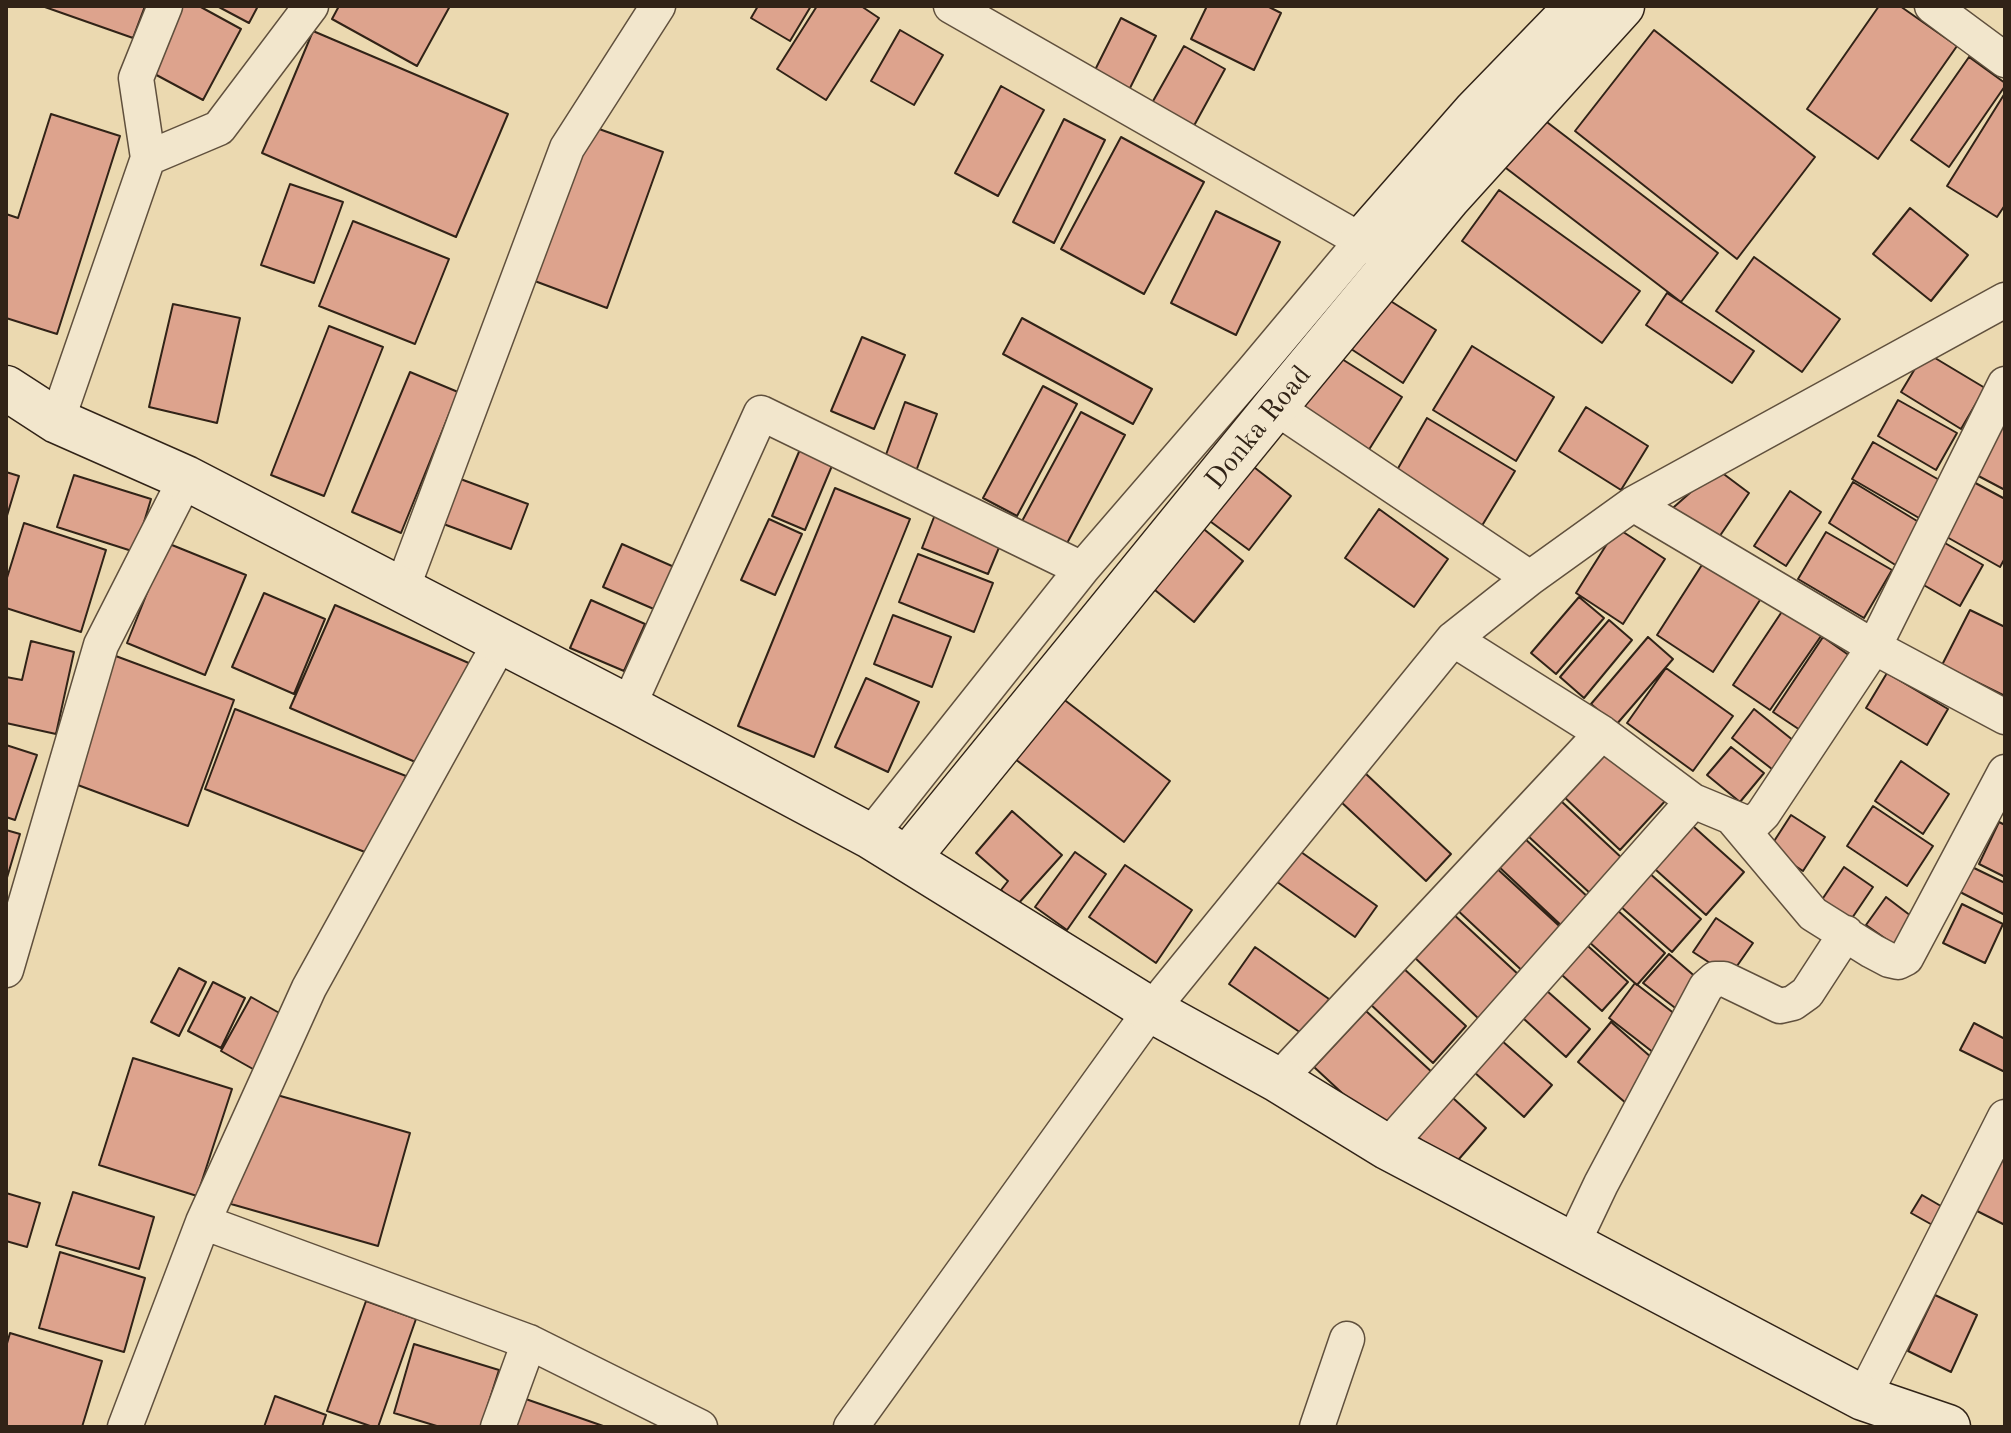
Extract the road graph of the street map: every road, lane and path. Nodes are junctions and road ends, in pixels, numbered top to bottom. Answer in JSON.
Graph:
{"nodes":[{"id":1,"x":165,"y":6,"type":"edge"},
{"id":2,"x":311,"y":6,"type":"edge"},
{"id":3,"x":658,"y":6,"type":"edge"},
{"id":4,"x":951,"y":6,"type":"edge"},
{"id":5,"x":1578,"y":6,"type":"edge"},
{"id":6,"x":1622,"y":6,"type":"edge"},
{"id":7,"x":1932,"y":6,"type":"edge"},
{"id":8,"x":2005,"y":60,"type":"edge"},
{"id":9,"x":148,"y":158,"type":"junction"},
{"id":10,"x":1362,"y":241,"type":"junction"},
{"id":11,"x":2005,"y":300,"type":"edge"},
{"id":12,"x":2005,"y":384,"type":"edge"},
{"id":13,"x":6,"y":388,"type":"edge"},
{"id":14,"x":1275,"y":407,"type":"junction"},
{"id":15,"x":57,"y":421,"type":"junction"},
{"id":16,"x":186,"y":478,"type":"junction"},
{"id":17,"x":1633,"y":504,"type":"junction"},
{"id":18,"x":1082,"y":569,"type":"junction"},
{"id":19,"x":1530,"y":578,"type":"junction"},
{"id":20,"x":402,"y":589,"type":"junction"},
{"id":21,"x":1453,"y":639,"type":"junction"},
{"id":22,"x":501,"y":641,"type":"junction"},
{"id":23,"x":1874,"y":647,"type":"junction"},
{"id":24,"x":628,"y":707,"type":"junction"},
{"id":25,"x":2005,"y":717,"type":"edge"},
{"id":26,"x":1602,"y":733,"type":"junction"},
{"id":27,"x":2005,"y":772,"type":"edge"},
{"id":28,"x":1693,"y":801,"type":"junction"},
{"id":29,"x":1734,"y":820,"type":"junction"},
{"id":30,"x":870,"y":836,"type":"junction"},
{"id":31,"x":907,"y":859,"type":"junction"},
{"id":32,"x":1846,"y":933,"type":"junction"},
{"id":33,"x":6,"y":970,"type":"edge"},
{"id":34,"x":1151,"y":1010,"type":"junction"},
{"id":35,"x":1278,"y":1080,"type":"junction"},
{"id":36,"x":2005,"y":1117,"type":"edge"},
{"id":37,"x":1387,"y":1147,"type":"junction"},
{"id":38,"x":203,"y":1222,"type":"junction"},
{"id":39,"x":1572,"y":1245,"type":"junction"},
{"id":40,"x":1347,"y":1339,"type":"dead end"},
{"id":41,"x":529,"y":1342,"type":"junction"},
{"id":42,"x":1863,"y":1398,"type":"junction"},
{"id":43,"x":125,"y":1427,"type":"edge"},
{"id":44,"x":498,"y":1427,"type":"edge"},
{"id":45,"x":700,"y":1427,"type":"edge"},
{"id":46,"x":851,"y":1427,"type":"edge"},
{"id":47,"x":1317,"y":1427,"type":"edge"},
{"id":48,"x":1948,"y":1427,"type":"edge"}],
"edges":[{"from":1,"to":9,"type":"street"},
{"from":2,"to":9,"type":"street"},
{"from":3,"to":20,"type":"street"},
{"from":4,"to":10,"type":"street"},
{"from":5,"to":10,"type":"main road","name":"Donka Road"},
{"from":6,"to":14,"type":"main road","name":"Donka Road"},
{"from":7,"to":8,"type":"street"},
{"from":9,"to":15,"type":"street"},
{"from":10,"to":18,"type":"street","name":"Donka Road"},
{"from":11,"to":17,"type":"street"},
{"from":12,"to":23,"type":"street"},
{"from":13,"to":15,"type":"main road"},
{"from":14,"to":19,"type":"street"},
{"from":14,"to":31,"type":"main road","name":"Donka Road"},
{"from":15,"to":16,"type":"main road"},
{"from":16,"to":20,"type":"main road"},
{"from":16,"to":33,"type":"street"},
{"from":17,"to":19,"type":"street"},
{"from":17,"to":23,"type":"street"},
{"from":18,"to":24,"type":"street"},
{"from":18,"to":30,"type":"street","name":"Donka Road"},
{"from":19,"to":21,"type":"street"},
{"from":20,"to":22,"type":"main road"},
{"from":21,"to":26,"type":"street"},
{"from":21,"to":34,"type":"street"},
{"from":22,"to":24,"type":"main road"},
{"from":22,"to":38,"type":"street"},
{"from":23,"to":25,"type":"street"},
{"from":23,"to":29,"type":"street"},
{"from":24,"to":30,"type":"main road"},
{"from":26,"to":28,"type":"street"},
{"from":26,"to":35,"type":"street"},
{"from":27,"to":32,"type":"street"},
{"from":28,"to":29,"type":"street"},
{"from":28,"to":37,"type":"street"},
{"from":29,"to":32,"type":"street"},
{"from":30,"to":31,"type":"main road"},
{"from":31,"to":34,"type":"main road"},
{"from":32,"to":39,"type":"street"},
{"from":34,"to":35,"type":"main road"},
{"from":34,"to":46,"type":"street"},
{"from":35,"to":37,"type":"main road"},
{"from":36,"to":42,"type":"street"},
{"from":37,"to":39,"type":"main road"},
{"from":38,"to":41,"type":"street"},
{"from":38,"to":43,"type":"street"},
{"from":39,"to":42,"type":"main road"},
{"from":40,"to":47,"type":"street"},
{"from":41,"to":44,"type":"street"},
{"from":41,"to":45,"type":"street"},
{"from":42,"to":48,"type":"main road"}]}
